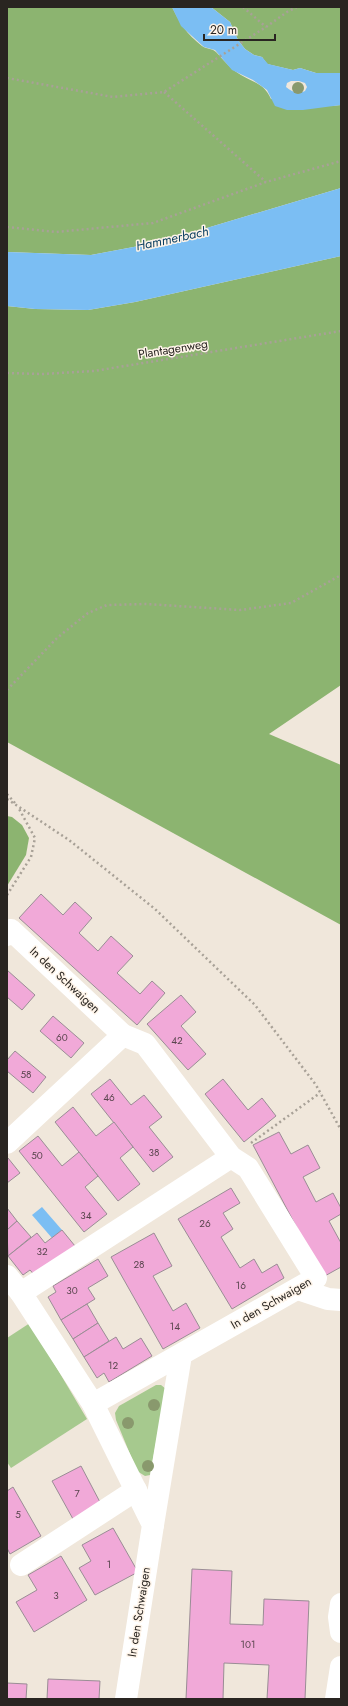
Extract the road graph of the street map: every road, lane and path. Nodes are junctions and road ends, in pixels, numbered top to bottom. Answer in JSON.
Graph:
{"nodes":[{"id":1,"x":243,"y":7,"type":"edge"},
{"id":2,"x":297,"y":7,"type":"edge"},
{"id":3,"x":266,"y":27,"type":"junction"},
{"id":4,"x":7,"y":78,"type":"edge"},
{"id":5,"x":164,"y":92,"type":"junction"},
{"id":6,"x":341,"y":161,"type":"edge"},
{"id":7,"x":266,"y":182,"type":"junction"},
{"id":8,"x":7,"y":227,"type":"edge"},
{"id":9,"x":341,"y":331,"type":"edge"},
{"id":10,"x":7,"y":373,"type":"edge"},
{"id":11,"x":341,"y":574,"type":"edge"},
{"id":12,"x":7,"y":690,"type":"edge"},
{"id":13,"x":7,"y":794,"type":"edge"},
{"id":14,"x":7,"y":799,"type":"edge"},
{"id":15,"x":18,"y":806,"type":"junction"},
{"id":16,"x":7,"y":895,"type":"edge"},
{"id":17,"x":7,"y":935,"type":"edge"},
{"id":18,"x":123,"y":1035,"type":"junction"},
{"id":19,"x":320,"y":1093,"type":"junction"},
{"id":20,"x":341,"y":1130,"type":"edge"},
{"id":21,"x":7,"y":1143,"type":"edge"},
{"id":22,"x":231,"y":1157,"type":"junction"},
{"id":23,"x":7,"y":1276,"type":"edge"},
{"id":24,"x":298,"y":1289,"type":"junction"},
{"id":25,"x":21,"y":1292,"type":"junction"},
{"id":26,"x":341,"y":1300,"type":"edge"},
{"id":27,"x":181,"y":1354,"type":"junction"},
{"id":28,"x":93,"y":1404,"type":"junction"},
{"id":29,"x":136,"y":1490,"type":"junction"},
{"id":30,"x":153,"y":1524,"type":"junction"},
{"id":31,"x":21,"y":1565,"type":"dead end"},
{"id":32,"x":341,"y":1604,"type":"edge"},
{"id":33,"x":341,"y":1632,"type":"edge"},
{"id":34,"x":341,"y":1666,"type":"edge"},
{"id":35,"x":126,"y":1699,"type":"edge"},
{"id":36,"x":336,"y":1699,"type":"edge"}],
"edges":[{"from":1,"to":3,"type":"path"},
{"from":2,"to":3,"type":"path"},
{"from":3,"to":5,"type":"path"},
{"from":4,"to":5,"type":"path"},
{"from":5,"to":7,"type":"path"},
{"from":6,"to":7,"type":"path"},
{"from":7,"to":8,"type":"path"},
{"from":9,"to":10,"type":"path","name":"Plantagenweg"},
{"from":11,"to":12,"type":"path"},
{"from":13,"to":15,"type":"path"},
{"from":14,"to":15,"type":"path"},
{"from":15,"to":16,"type":"path"},
{"from":15,"to":19,"type":"path"},
{"from":17,"to":18,"type":"street","name":"In den Schwaigen"},
{"from":18,"to":21,"type":"street"},
{"from":18,"to":22,"type":"street","name":"In den Schwaigen"},
{"from":19,"to":20,"type":"path"},
{"from":19,"to":22,"type":"path"},
{"from":22,"to":24,"type":"street","name":"In den Schwaigen"},
{"from":22,"to":25,"type":"street"},
{"from":23,"to":25,"type":"street"},
{"from":24,"to":26,"type":"street"},
{"from":24,"to":27,"type":"street","name":"In den Schwaigen"},
{"from":25,"to":28,"type":"street"},
{"from":27,"to":28,"type":"street","name":"In den Schwaigen"},
{"from":27,"to":30,"type":"street","name":"In den Schwaigen"},
{"from":28,"to":29,"type":"street"},
{"from":29,"to":30,"type":"street"},
{"from":29,"to":31,"type":"street"},
{"from":30,"to":35,"type":"street","name":"In den Schwaigen"},
{"from":32,"to":33,"type":"street"},
{"from":34,"to":36,"type":"street"}]}
